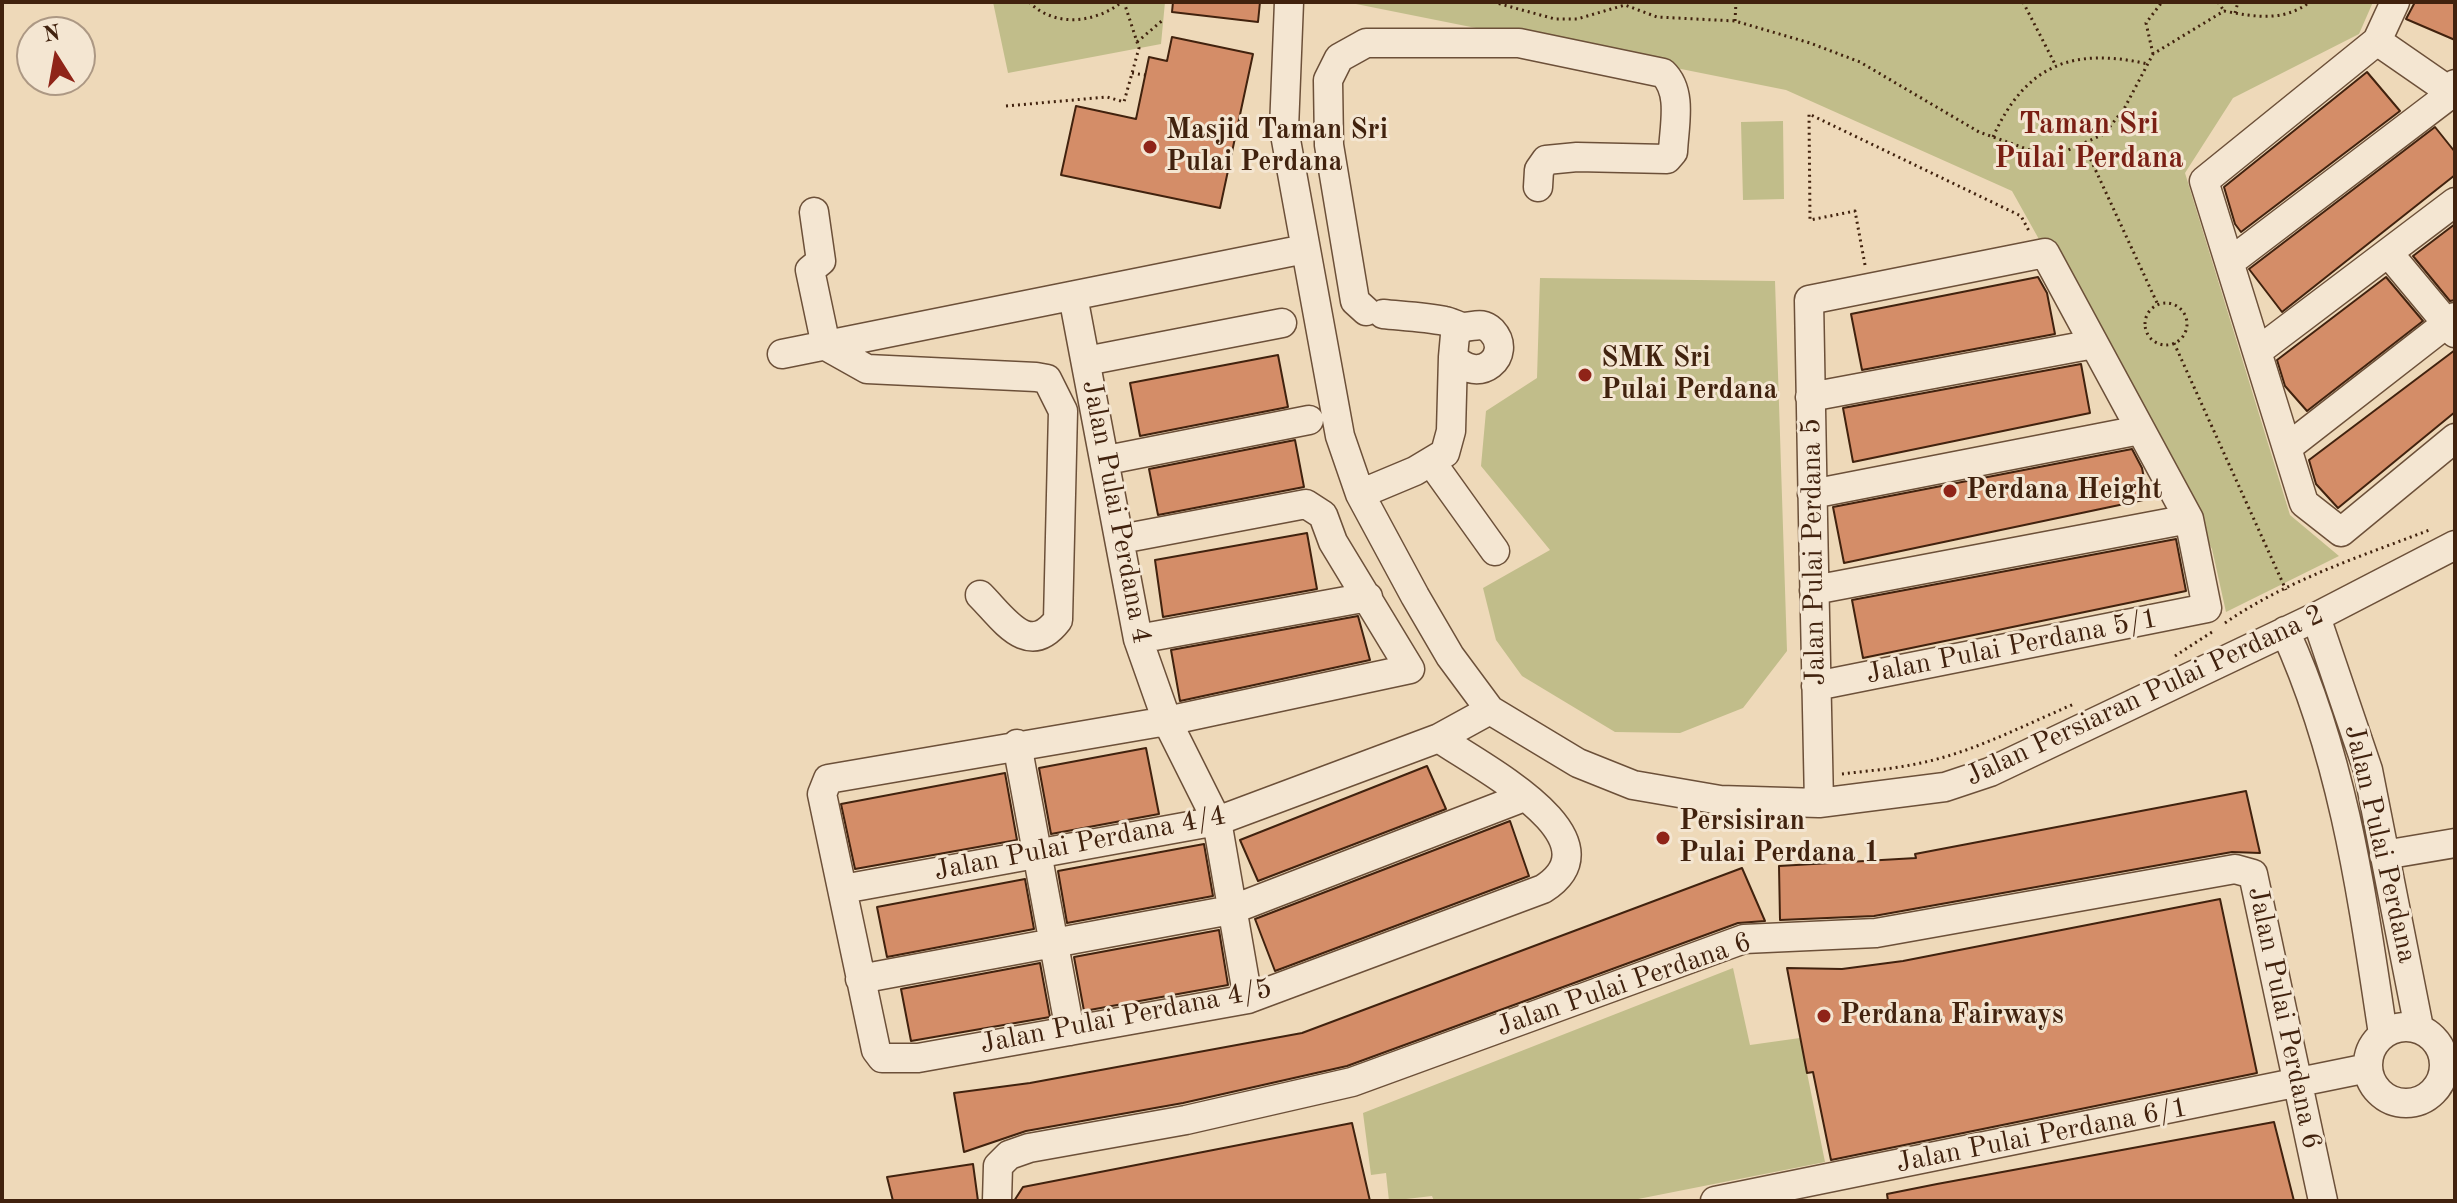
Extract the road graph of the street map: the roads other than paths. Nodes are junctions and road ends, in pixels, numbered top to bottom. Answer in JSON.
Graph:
{"nodes":[{"id":1,"x":1289,"y":2,"type":"edge"},
{"id":2,"x":2395,"y":2,"type":"edge"},
{"id":3,"x":2377,"y":41,"type":"junction"},
{"id":4,"x":2454,"y":91,"type":"edge"},
{"id":5,"x":1538,"y":187,"type":"dead end"},
{"id":6,"x":2455,"y":202,"type":"edge"},
{"id":7,"x":814,"y":212,"type":"dead end"},
{"id":8,"x":1305,"y":249,"type":"junction"},
{"id":9,"x":2390,"y":255,"type":"junction"},
{"id":10,"x":2230,"y":262,"type":"junction"},
{"id":11,"x":1073,"y":296,"type":"junction"},
{"id":12,"x":1282,"y":323,"type":"dead end"},
{"id":13,"x":2452,"y":325,"type":"edge"},
{"id":14,"x":1463,"y":327,"type":"junction"},
{"id":15,"x":2094,"y":344,"type":"junction"},
{"id":16,"x":826,"y":346,"type":"junction"},
{"id":17,"x":2258,"y":351,"type":"junction"},
{"id":18,"x":782,"y":354,"type":"dead end"},
{"id":19,"x":1453,"y":357,"type":"junction"},
{"id":20,"x":1086,"y":361,"type":"junction"},
{"id":21,"x":1810,"y":397,"type":"junction"},
{"id":22,"x":1309,"y":420,"type":"dead end"},
{"id":23,"x":2140,"y":430,"type":"junction"},
{"id":24,"x":2455,"y":438,"type":"edge"},
{"id":25,"x":2288,"y":447,"type":"junction"},
{"id":26,"x":1107,"y":460,"type":"junction"},
{"id":27,"x":1432,"y":463,"type":"junction"},
{"id":28,"x":1360,"y":494,"type":"junction"},
{"id":29,"x":1812,"y":494,"type":"junction"},
{"id":30,"x":2189,"y":519,"type":"junction"},
{"id":31,"x":2448,"y":535,"type":"edge"},
{"id":32,"x":1121,"y":539,"type":"junction"},
{"id":33,"x":1495,"y":551,"type":"dead end"},
{"id":34,"x":1814,"y":590,"type":"junction"},
{"id":35,"x":980,"y":595,"type":"dead end"},
{"id":36,"x":1368,"y":597,"type":"junction"},
{"id":37,"x":2316,"y":617,"type":"junction"},
{"id":38,"x":2285,"y":631,"type":"junction"},
{"id":39,"x":1138,"y":639,"type":"junction"},
{"id":40,"x":1816,"y":686,"type":"junction"},
{"id":41,"x":1490,"y":710,"type":"junction"},
{"id":42,"x":1167,"y":721,"type":"junction"},
{"id":43,"x":1439,"y":738,"type":"junction"},
{"id":44,"x":1017,"y":744,"type":"junction"},
{"id":45,"x":1818,"y":790,"type":"junction"},
{"id":46,"x":1524,"y":797,"type":"junction"},
{"id":47,"x":1217,"y":821,"type":"junction"},
{"id":48,"x":2455,"y":843,"type":"edge"},
{"id":49,"x":1037,"y":855,"type":"junction"},
{"id":50,"x":2384,"y":855,"type":"junction"},
{"id":51,"x":843,"y":889,"type":"junction"},
{"id":52,"x":1231,"y":910,"type":"junction"},
{"id":53,"x":1053,"y":942,"type":"junction"},
{"id":54,"x":860,"y":979,"type":"junction"},
{"id":55,"x":1248,"y":999,"type":"junction"},
{"id":56,"x":2419,"y":1028,"type":"junction"},
{"id":57,"x":1070,"y":1031,"type":"junction"},
{"id":58,"x":2383,"y":1034,"type":"junction"},
{"id":59,"x":2368,"y":1068,"type":"junction"},
{"id":60,"x":2299,"y":1084,"type":"junction"},
{"id":61,"x":1727,"y":1200,"type":"edge"},
{"id":62,"x":997,"y":1201,"type":"edge"},
{"id":63,"x":2323,"y":1201,"type":"edge"}],
"edges":[{"from":1,"to":8,"type":"street","name":"Jalan Persiaran Pulai Perdana 2"},
{"from":2,"to":3,"type":"street"},
{"from":3,"to":4,"type":"street"},
{"from":3,"to":10,"type":"street"},
{"from":4,"to":10,"type":"street"},
{"from":5,"to":14,"type":"street"},
{"from":6,"to":9,"type":"street"},
{"from":7,"to":16,"type":"street"},
{"from":8,"to":11,"type":"street"},
{"from":8,"to":28,"type":"street","name":"Jalan Persiaran Pulai Perdana 2"},
{"from":9,"to":13,"type":"street"},
{"from":9,"to":17,"type":"street"},
{"from":10,"to":17,"type":"street"},
{"from":11,"to":16,"type":"street"},
{"from":11,"to":20,"type":"street","name":"Jalan Pulai Perdana 4"},
{"from":12,"to":20,"type":"street"},
{"from":13,"to":25,"type":"street"},
{"from":14,"to":19,"type":"street"},
{"from":14,"to":19,"type":"street"},
{"from":15,"to":21,"type":"street"},
{"from":15,"to":21,"type":"street","name":"Jalan Pulai Perdana 5"},
{"from":15,"to":23,"type":"street"},
{"from":16,"to":18,"type":"street"},
{"from":16,"to":35,"type":"street"},
{"from":17,"to":25,"type":"street"},
{"from":19,"to":27,"type":"street"},
{"from":20,"to":26,"type":"street","name":"Jalan Pulai Perdana 4"},
{"from":21,"to":29,"type":"street","name":"Jalan Pulai Perdana 5"},
{"from":22,"to":26,"type":"street"},
{"from":23,"to":29,"type":"street"},
{"from":23,"to":30,"type":"street"},
{"from":24,"to":25,"type":"street"},
{"from":26,"to":32,"type":"street","name":"Jalan Pulai Perdana 4"},
{"from":27,"to":28,"type":"street"},
{"from":27,"to":33,"type":"street"},
{"from":28,"to":41,"type":"street","name":"Jalan Persiaran Pulai Perdana 2"},
{"from":29,"to":34,"type":"street","name":"Jalan Pulai Perdana 5"},
{"from":30,"to":34,"type":"street"},
{"from":30,"to":40,"type":"street","name":"Jalan Pulai Perdana 5/1"},
{"from":31,"to":37,"type":"street","name":"Jalan Persiaran Pulai Perdana 2"},
{"from":32,"to":36,"type":"street"},
{"from":32,"to":39,"type":"street","name":"Jalan Pulai Perdana 4"},
{"from":34,"to":40,"type":"street","name":"Jalan Pulai Perdana 5"},
{"from":36,"to":39,"type":"street"},
{"from":36,"to":42,"type":"street"},
{"from":37,"to":38,"type":"street","name":"Jalan Persiaran Pulai Perdana 2"},
{"from":37,"to":50,"type":"street","name":"Jalan Pulai Perdana"},
{"from":38,"to":45,"type":"street","name":"Jalan Persiaran Pulai Perdana 2"},
{"from":38,"to":58,"type":"street","name":"Jalan Pulai Perdana"},
{"from":39,"to":42,"type":"street","name":"Jalan Pulai Perdana 4"},
{"from":40,"to":45,"type":"street","name":"Jalan Pulai Perdana 5"},
{"from":41,"to":43,"type":"street","name":"Jalan Pulai Perdana 4/4"},
{"from":41,"to":45,"type":"street","name":"Jalan Persiaran Pulai Perdana 2"},
{"from":42,"to":44,"type":"street"},
{"from":42,"to":47,"type":"street","name":"Jalan Pulai Perdana 4"},
{"from":43,"to":46,"type":"street","name":"Jalan Pulai Perdana 4/5"},
{"from":43,"to":47,"type":"street","name":"Jalan Pulai Perdana 4/4"},
{"from":44,"to":49,"type":"street"},
{"from":44,"to":51,"type":"street","name":"Jalan Pulai Perdana 4/5"},
{"from":46,"to":52,"type":"street"},
{"from":46,"to":55,"type":"street","name":"Jalan Pulai Perdana 4/5"},
{"from":47,"to":49,"type":"street","name":"Jalan Pulai Perdana 4/4"},
{"from":47,"to":52,"type":"street","name":"Jalan Pulai Perdana 4"},
{"from":48,"to":50,"type":"street"},
{"from":49,"to":51,"type":"street","name":"Jalan Pulai Perdana 4/4"},
{"from":49,"to":53,"type":"street"},
{"from":50,"to":56,"type":"street","name":"Jalan Pulai Perdana"},
{"from":51,"to":54,"type":"street","name":"Jalan Pulai Perdana 4/5"},
{"from":52,"to":53,"type":"street"},
{"from":52,"to":55,"type":"street","name":"Jalan Pulai Perdana 4"},
{"from":53,"to":54,"type":"street"},
{"from":53,"to":57,"type":"street"},
{"from":54,"to":57,"type":"street","name":"Jalan Pulai Perdana 4/5"},
{"from":55,"to":57,"type":"street","name":"Jalan Pulai Perdana 4/5"},
{"from":56,"to":58,"type":"street"},
{"from":56,"to":59,"type":"street"},
{"from":58,"to":59,"type":"street"},
{"from":59,"to":60,"type":"street","name":"Jalan Pulai Perdana 6/1"},
{"from":60,"to":61,"type":"street","name":"Jalan Pulai Perdana 6/1"},
{"from":60,"to":62,"type":"street","name":"Jalan Pulai Perdana 6"},
{"from":60,"to":63,"type":"street","name":"Jalan Pulai Perdana 6"}]}
